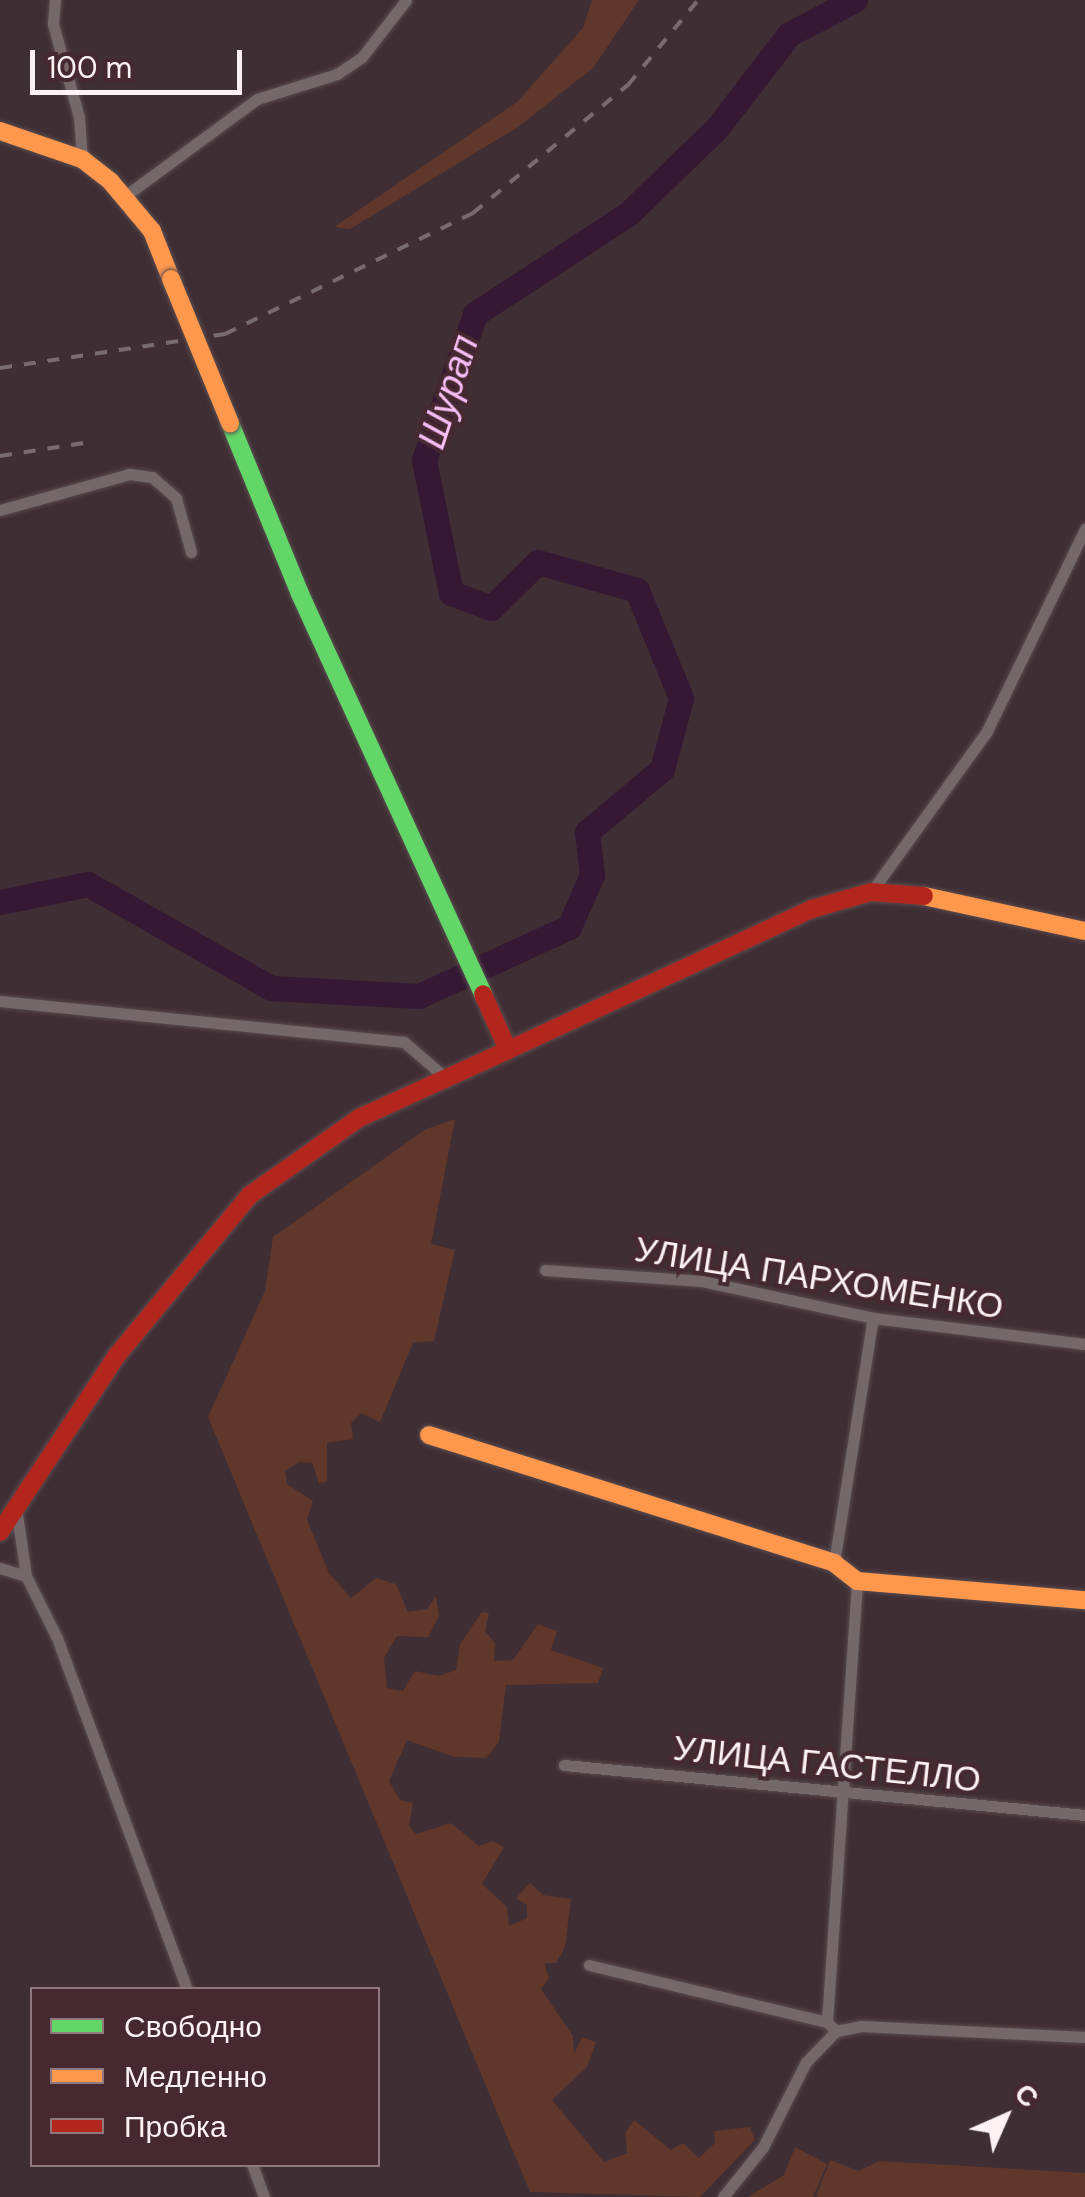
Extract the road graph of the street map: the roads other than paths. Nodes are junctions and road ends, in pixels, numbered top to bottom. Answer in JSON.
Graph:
{"nodes":[{"id":1,"x":55,"y":0,"type":"edge"},
{"id":2,"x":406,"y":0,"type":"edge"},
{"id":3,"x":0,"y":131,"type":"edge"},
{"id":4,"x":82,"y":158,"type":"junction"},
{"id":5,"x":125,"y":196,"type":"junction"},
{"id":6,"x":0,"y":510,"type":"edge"},
{"id":7,"x":1085,"y":529,"type":"edge"},
{"id":8,"x":192,"y":552,"type":"dead end"},
{"id":9,"x":871,"y":892,"type":"junction"},
{"id":10,"x":1085,"y":931,"type":"edge"},
{"id":11,"x":0,"y":1001,"type":"edge"},
{"id":12,"x":508,"y":1050,"type":"junction"},
{"id":13,"x":447,"y":1079,"type":"junction"},
{"id":14,"x":544,"y":1270,"type":"dead end"},
{"id":15,"x":872,"y":1318,"type":"junction"},
{"id":16,"x":1085,"y":1344,"type":"edge"},
{"id":17,"x":429,"y":1435,"type":"dead end"},
{"id":18,"x":16,"y":1507,"type":"junction"},
{"id":19,"x":0,"y":1532,"type":"edge"},
{"id":20,"x":834,"y":1562,"type":"junction"},
{"id":21,"x":0,"y":1568,"type":"edge"},
{"id":22,"x":26,"y":1576,"type":"junction"},
{"id":23,"x":858,"y":1580,"type":"junction"},
{"id":24,"x":1085,"y":1600,"type":"edge"},
{"id":25,"x":564,"y":1765,"type":"dead end"},
{"id":26,"x":842,"y":1795,"type":"junction"},
{"id":27,"x":1085,"y":1816,"type":"edge"},
{"id":28,"x":589,"y":1965,"type":"dead end"},
{"id":29,"x":186,"y":1987,"type":"edge"},
{"id":30,"x":832,"y":2027,"type":"junction"},
{"id":31,"x":1085,"y":2037,"type":"edge"},
{"id":32,"x":253,"y":2167,"type":"edge"},
{"id":33,"x":264,"y":2197,"type":"edge"},
{"id":34,"x":722,"y":2197,"type":"edge"}],
"edges":[{"from":1,"to":4,"type":"street"},
{"from":2,"to":5,"type":"street"},
{"from":3,"to":4,"type":"main road"},
{"from":4,"to":5,"type":"main road"},
{"from":5,"to":12,"type":"main road","bridge":true},
{"from":6,"to":8,"type":"street"},
{"from":7,"to":9,"type":"street"},
{"from":9,"to":10,"type":"main road"},
{"from":9,"to":12,"type":"main road"},
{"from":11,"to":13,"type":"street"},
{"from":12,"to":13,"type":"main road"},
{"from":13,"to":18,"type":"main road"},
{"from":14,"to":15,"type":"street","name":"УЛИЦА ПАРХОМЕНКО"},
{"from":15,"to":16,"type":"street","name":"УЛИЦА ПАРХОМЕНКО"},
{"from":15,"to":20,"type":"street"},
{"from":17,"to":20,"type":"main road"},
{"from":18,"to":19,"type":"main road"},
{"from":18,"to":22,"type":"street"},
{"from":20,"to":23,"type":"main road"},
{"from":21,"to":22,"type":"street"},
{"from":22,"to":29,"type":"street"},
{"from":23,"to":24,"type":"main road"},
{"from":23,"to":26,"type":"street"},
{"from":25,"to":26,"type":"street","name":"УЛИЦА ГАСТЕЛЛО"},
{"from":26,"to":27,"type":"street","name":"УЛИЦА ГАСТЕЛЛО"},
{"from":26,"to":30,"type":"street"},
{"from":28,"to":30,"type":"street"},
{"from":30,"to":31,"type":"street"},
{"from":30,"to":34,"type":"street"},
{"from":32,"to":33,"type":"street"}]}
